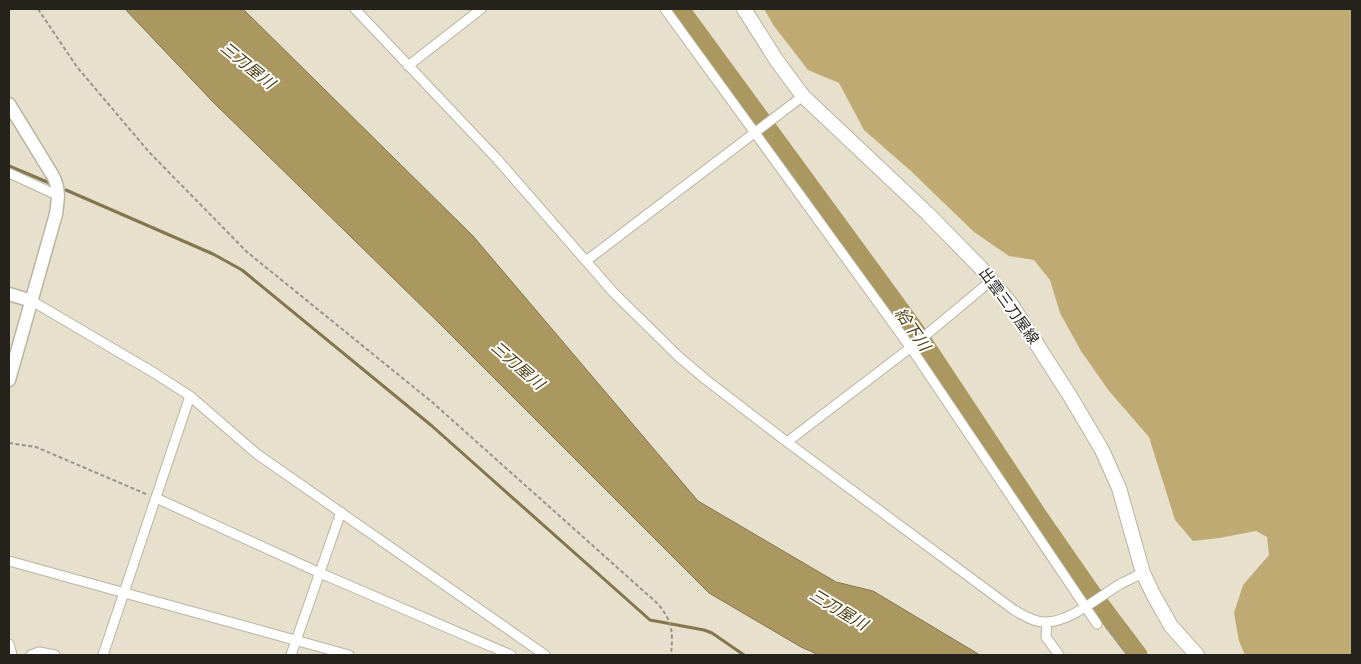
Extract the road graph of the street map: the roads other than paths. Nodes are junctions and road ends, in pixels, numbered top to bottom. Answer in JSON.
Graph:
{"nodes":[{"id":1,"x":355,"y":9,"type":"edge"},
{"id":2,"x":481,"y":9,"type":"edge"},
{"id":3,"x":665,"y":9,"type":"edge"},
{"id":4,"x":744,"y":9,"type":"edge"},
{"id":5,"x":408,"y":66,"type":"junction"},
{"id":6,"x":803,"y":96,"type":"junction"},
{"id":7,"x":9,"y":104,"type":"edge"},
{"id":8,"x":756,"y":131,"type":"junction"},
{"id":9,"x":9,"y":173,"type":"edge"},
{"id":10,"x":59,"y":196,"type":"junction"},
{"id":11,"x":586,"y":261,"type":"junction"},
{"id":12,"x":992,"y":280,"type":"junction"},
{"id":13,"x":9,"y":294,"type":"edge"},
{"id":14,"x":32,"y":301,"type":"junction"},
{"id":15,"x":912,"y":346,"type":"junction"},
{"id":16,"x":9,"y":380,"type":"edge"},
{"id":17,"x":190,"y":396,"type":"junction"},
{"id":18,"x":787,"y":442,"type":"junction"},
{"id":19,"x":156,"y":498,"type":"junction"},
{"id":20,"x":341,"y":512,"type":"junction"},
{"id":21,"x":9,"y":561,"type":"edge"},
{"id":22,"x":320,"y":573,"type":"junction"},
{"id":23,"x":1143,"y":573,"type":"junction"},
{"id":24,"x":125,"y":593,"type":"junction"},
{"id":25,"x":1086,"y":607,"type":"junction"},
{"id":26,"x":1094,"y":621,"type":"road end"},
{"id":27,"x":1047,"y":622,"type":"junction"},
{"id":28,"x":296,"y":641,"type":"junction"},
{"id":29,"x":9,"y":644,"type":"edge"},
{"id":30,"x":12,"y":655,"type":"edge"},
{"id":31,"x":32,"y":655,"type":"edge"},
{"id":32,"x":55,"y":655,"type":"edge"},
{"id":33,"x":103,"y":655,"type":"edge"},
{"id":34,"x":291,"y":655,"type":"edge"},
{"id":35,"x":349,"y":655,"type":"edge"},
{"id":36,"x":511,"y":655,"type":"edge"},
{"id":37,"x":546,"y":655,"type":"edge"},
{"id":38,"x":1059,"y":655,"type":"edge"},
{"id":39,"x":1197,"y":655,"type":"edge"}],
"edges":[{"from":1,"to":5,"type":"street"},
{"from":2,"to":5,"type":"street"},
{"from":3,"to":8,"type":"street"},
{"from":4,"to":6,"type":"main road","name":"出雲三刀屋線"},
{"from":5,"to":11,"type":"street"},
{"from":6,"to":8,"type":"street"},
{"from":6,"to":12,"type":"main road","name":"出雲三刀屋線"},
{"from":7,"to":10,"type":"street"},
{"from":8,"to":11,"type":"street"},
{"from":8,"to":15,"type":"street"},
{"from":9,"to":10,"type":"street"},
{"from":10,"to":14,"type":"street"},
{"from":11,"to":18,"type":"street"},
{"from":12,"to":15,"type":"street"},
{"from":12,"to":23,"type":"main road","name":"出雲三刀屋線"},
{"from":13,"to":14,"type":"street"},
{"from":14,"to":16,"type":"street"},
{"from":14,"to":17,"type":"street"},
{"from":15,"to":18,"type":"street"},
{"from":15,"to":25,"type":"street"},
{"from":17,"to":19,"type":"street"},
{"from":17,"to":20,"type":"street"},
{"from":18,"to":27,"type":"street"},
{"from":19,"to":22,"type":"street"},
{"from":19,"to":24,"type":"street"},
{"from":20,"to":22,"type":"street"},
{"from":20,"to":37,"type":"street"},
{"from":21,"to":24,"type":"street"},
{"from":22,"to":28,"type":"street"},
{"from":22,"to":36,"type":"street"},
{"from":23,"to":25,"type":"street"},
{"from":23,"to":39,"type":"main road","name":"出雲三刀屋線"},
{"from":24,"to":28,"type":"street"},
{"from":24,"to":33,"type":"street"},
{"from":25,"to":26,"type":"street"},
{"from":25,"to":27,"type":"street"},
{"from":27,"to":38,"type":"street"},
{"from":28,"to":34,"type":"street"},
{"from":28,"to":35,"type":"street"},
{"from":29,"to":30,"type":"street"},
{"from":31,"to":32,"type":"street"}]}
